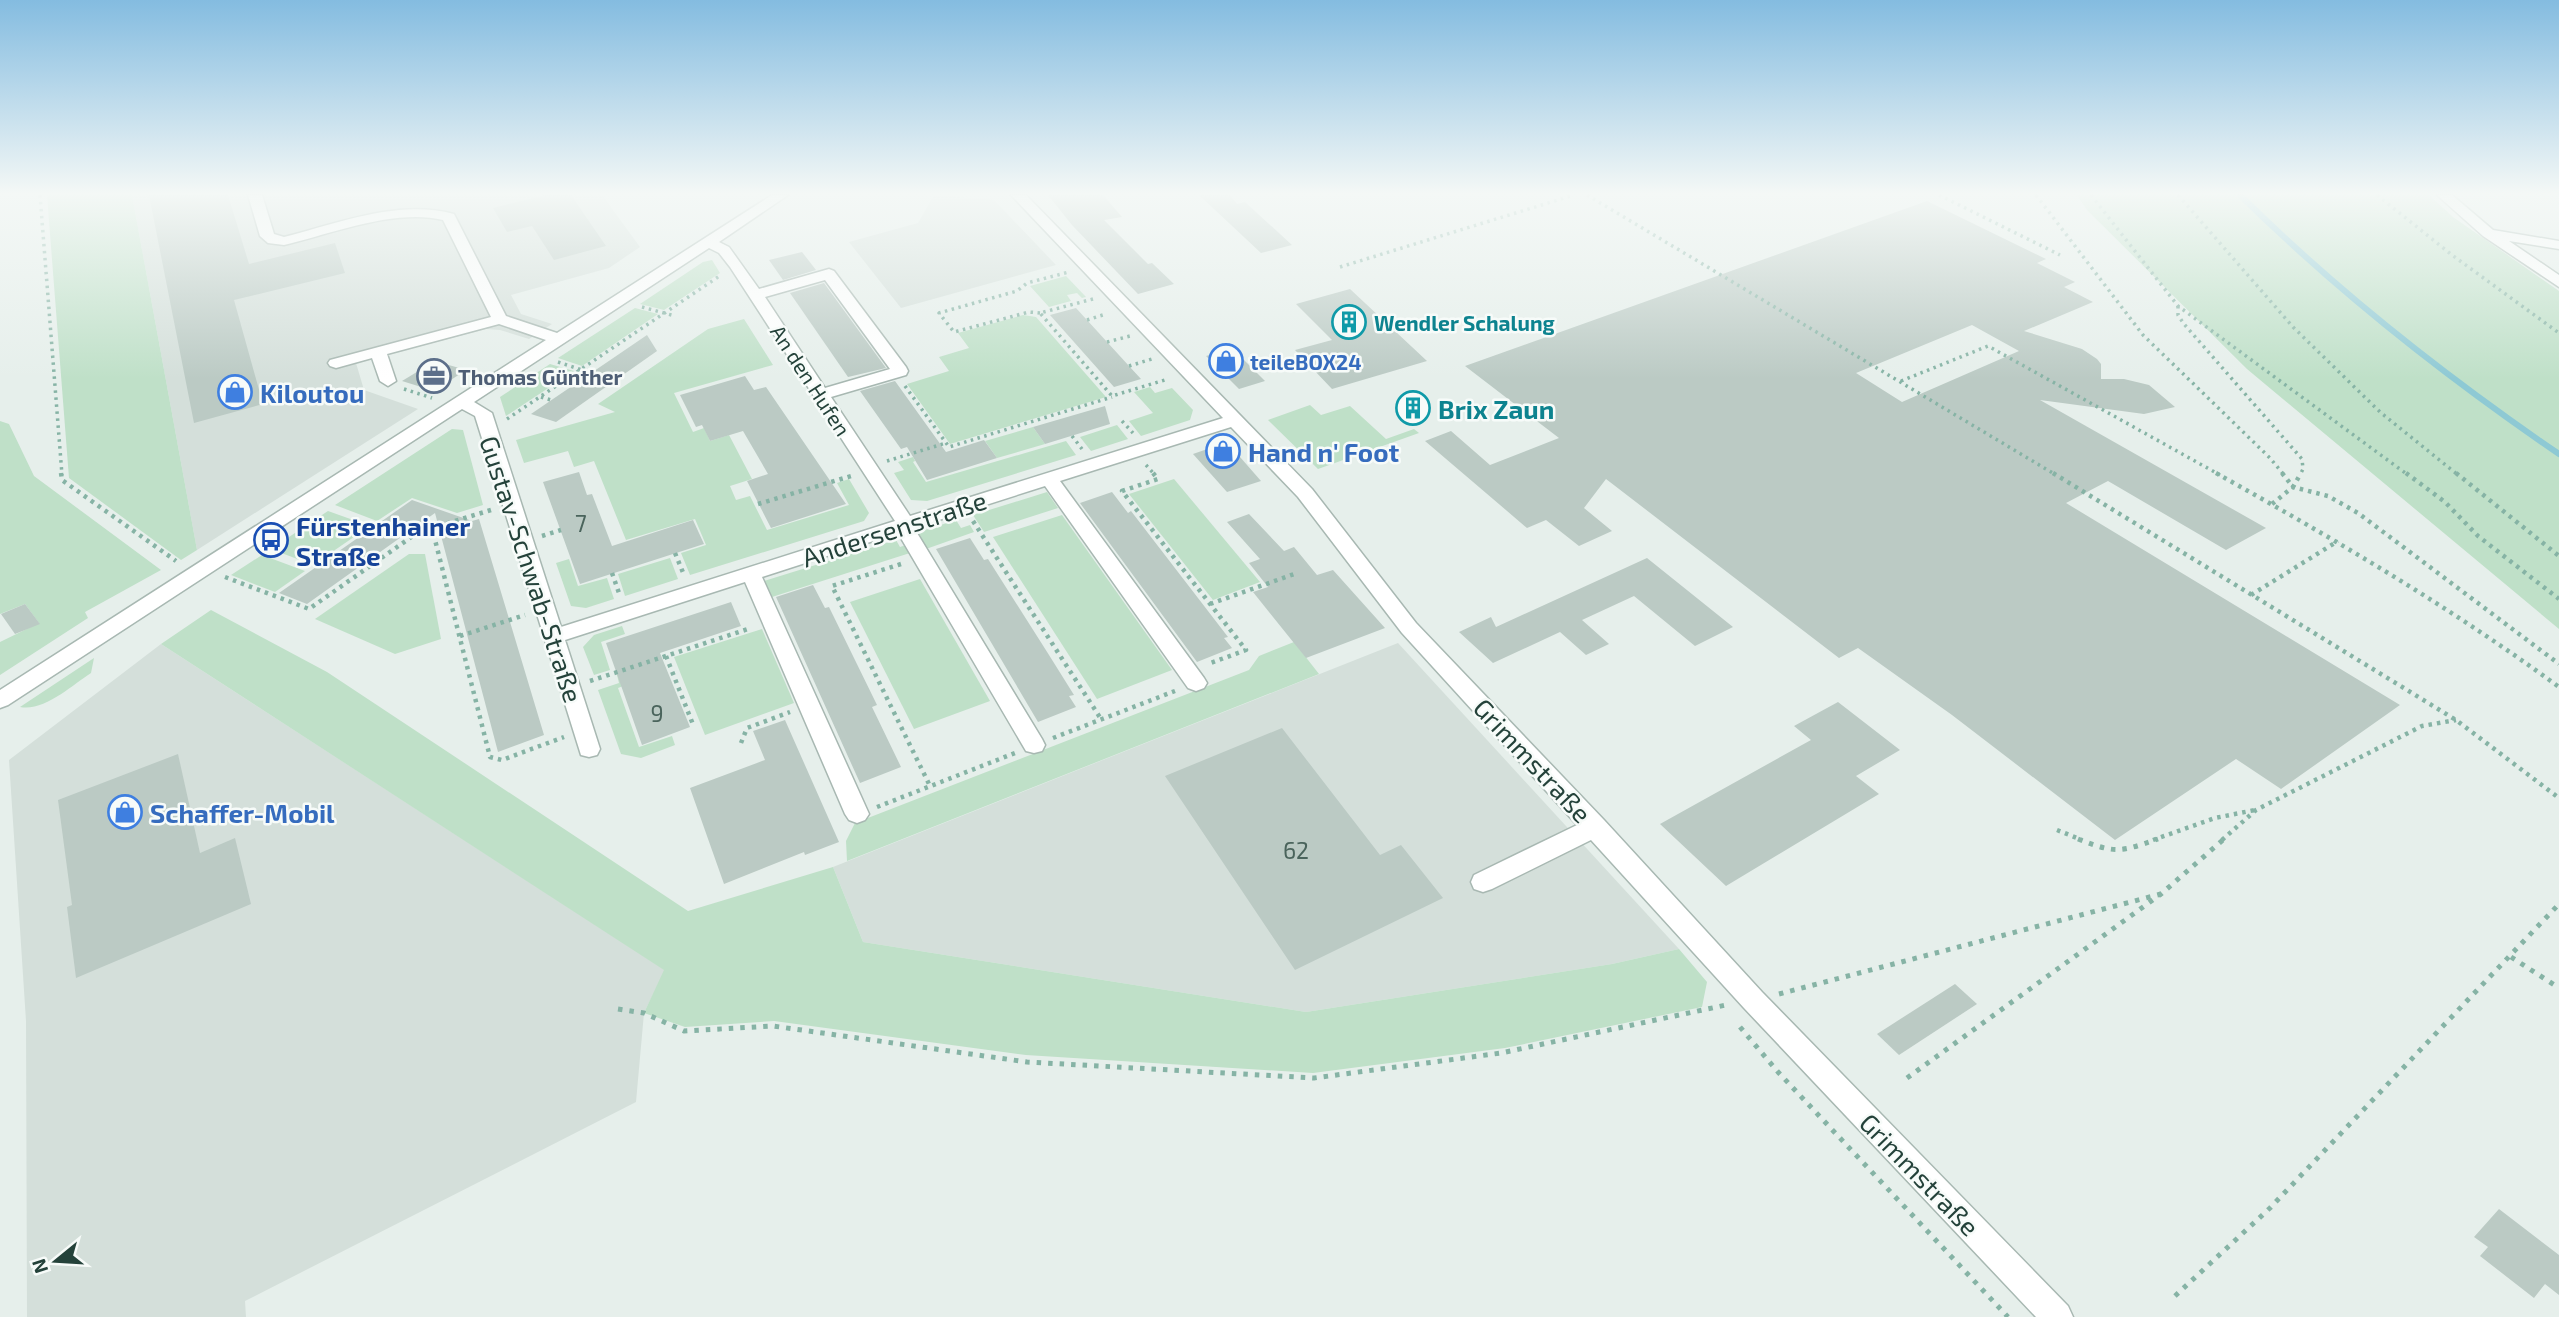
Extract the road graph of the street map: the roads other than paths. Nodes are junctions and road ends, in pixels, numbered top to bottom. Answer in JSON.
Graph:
{"nodes":[{"id":1,"x":469,"y":256,"type":"edge"},
{"id":2,"x":687,"y":256,"type":"edge"},
{"id":3,"x":729,"y":256,"type":"edge"},
{"id":4,"x":1077,"y":256,"type":"edge"},
{"id":5,"x":2522,"y":256,"type":"edge"},
{"id":6,"x":2559,"y":282,"type":"edge"},
{"id":7,"x":755,"y":295,"type":"junction"},
{"id":8,"x":500,"y":319,"type":"junction"},
{"id":9,"x":559,"y":339,"type":"junction"},
{"id":10,"x":379,"y":351,"type":"junction"},
{"id":11,"x":336,"y":363,"type":"dead end"},
{"id":12,"x":388,"y":381,"type":"road end"},
{"id":13,"x":821,"y":395,"type":"junction"},
{"id":14,"x":461,"y":402,"type":"junction"},
{"id":15,"x":1234,"y":420,"type":"junction"},
{"id":16,"x":1049,"y":479,"type":"junction"},
{"id":17,"x":904,"y":525,"type":"junction"},
{"id":18,"x":741,"y":577,"type":"junction"},
{"id":19,"x":554,"y":636,"type":"junction"},
{"id":20,"x":1191,"y":678,"type":"road end"},
{"id":21,"x":0,"y":700,"type":"edge"},
{"id":22,"x":586,"y":740,"type":"road end"},
{"id":23,"x":1034,"y":745,"type":"road end"},
{"id":24,"x":857,"y":814,"type":"road end"},
{"id":25,"x":1596,"y":828,"type":"junction"},
{"id":26,"x":1483,"y":882,"type":"dead end"},
{"id":27,"x":2057,"y":1317,"type":"edge"}],
"edges":[{"from":1,"to":8,"type":"street"},
{"from":2,"to":9,"type":"street"},
{"from":3,"to":7,"type":"street","name":"An den Hufen"},
{"from":4,"to":15,"type":"street","name":"Grimmstraße"},
{"from":5,"to":6,"type":"street"},
{"from":7,"to":13,"type":"street","name":"An den Hufen"},
{"from":7,"to":13,"type":"street"},
{"from":8,"to":9,"type":"street"},
{"from":8,"to":10,"type":"street"},
{"from":9,"to":14,"type":"street"},
{"from":10,"to":11,"type":"street"},
{"from":10,"to":12,"type":"street"},
{"from":13,"to":17,"type":"street","name":"An den Hufen"},
{"from":14,"to":19,"type":"street","name":"Gustav-Schwab-Straße"},
{"from":14,"to":21,"type":"street"},
{"from":15,"to":16,"type":"street","name":"Andersenstraße"},
{"from":15,"to":25,"type":"street","name":"Grimmstraße"},
{"from":16,"to":17,"type":"street","name":"Andersenstraße"},
{"from":16,"to":20,"type":"street"},
{"from":17,"to":18,"type":"street","name":"Andersenstraße"},
{"from":17,"to":23,"type":"street","name":"An den Hufen"},
{"from":18,"to":19,"type":"street","name":"Andersenstraße"},
{"from":18,"to":24,"type":"street"},
{"from":19,"to":22,"type":"street","name":"Gustav-Schwab-Straße"},
{"from":25,"to":26,"type":"street"},
{"from":25,"to":27,"type":"street","name":"Grimmstraße"}]}
